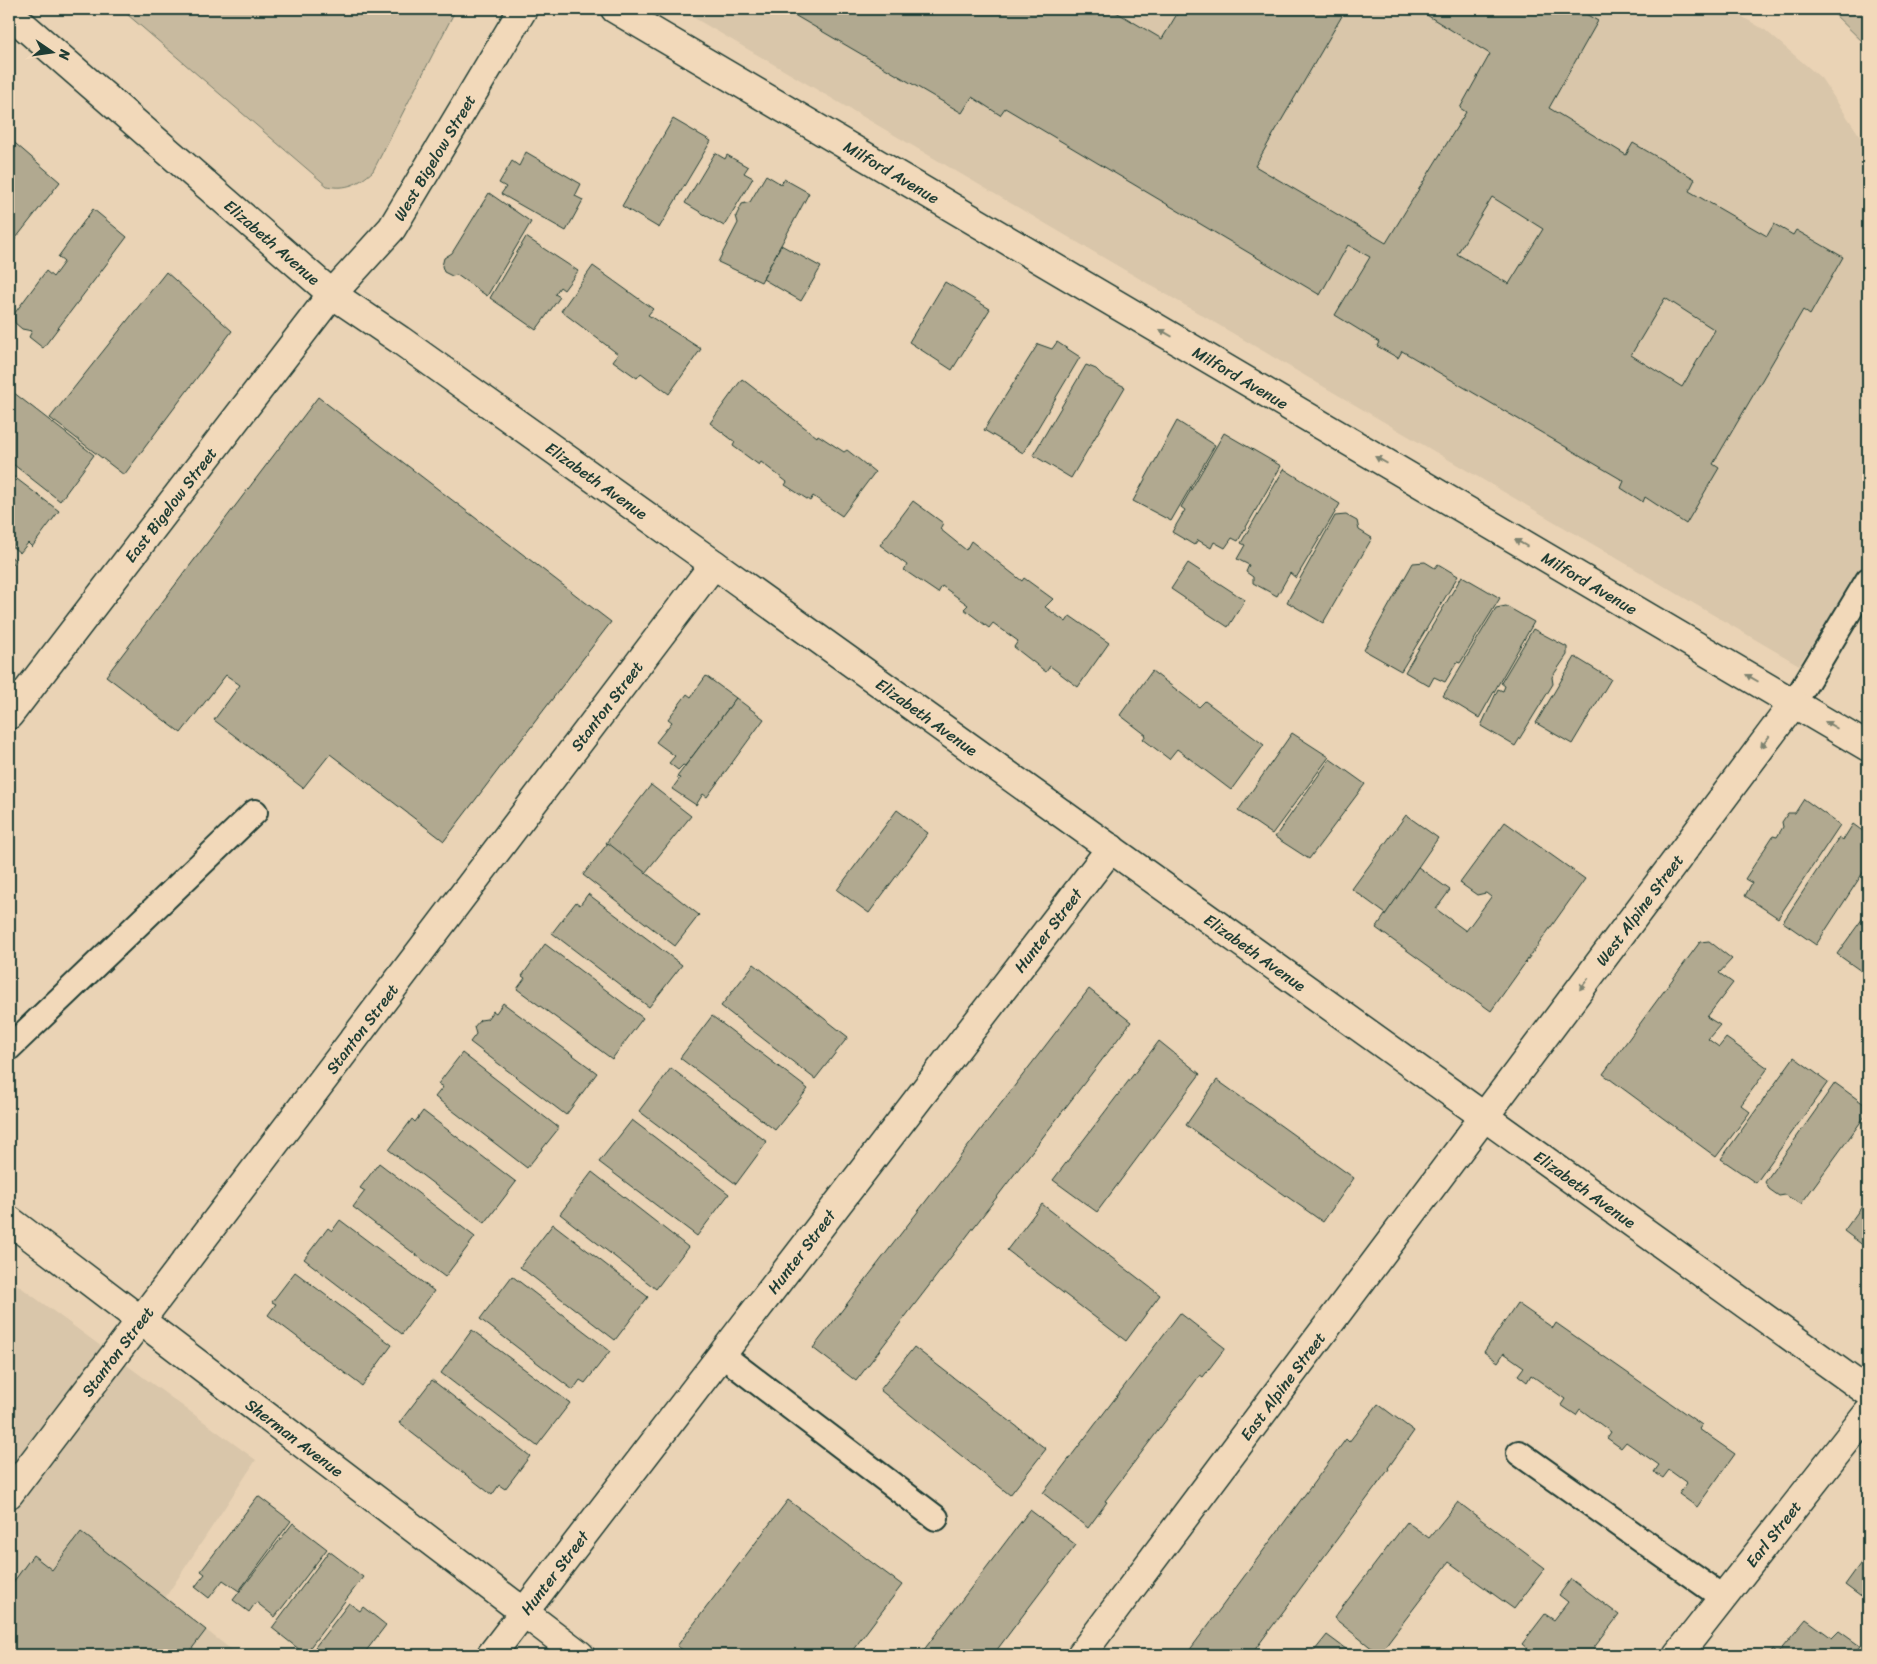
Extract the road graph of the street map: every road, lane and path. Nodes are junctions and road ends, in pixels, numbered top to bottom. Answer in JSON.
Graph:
{"nodes":[{"id":1,"x":523,"y":9,"type":"edge"},
{"id":2,"x":614,"y":9,"type":"edge"},
{"id":3,"x":9,"y":13,"type":"edge"},
{"id":4,"x":332,"y":294,"type":"junction"},
{"id":5,"x":714,"y":564,"type":"junction"},
{"id":6,"x":1868,"y":580,"type":"edge"},
{"id":7,"x":1794,"y":703,"type":"junction"},
{"id":8,"x":9,"y":715,"type":"edge"},
{"id":9,"x":1868,"y":747,"type":"edge"},
{"id":10,"x":255,"y":812,"type":"dead end"},
{"id":11,"x":1111,"y":848,"type":"junction"},
{"id":12,"x":9,"y":1048,"type":"edge"},
{"id":13,"x":1484,"y":1117,"type":"junction"},
{"id":14,"x":9,"y":1220,"type":"edge"},
{"id":15,"x":141,"y":1322,"type":"junction"},
{"id":16,"x":722,"y":1355,"type":"junction"},
{"id":17,"x":1868,"y":1392,"type":"edge"},
{"id":18,"x":1868,"y":1412,"type":"edge"},
{"id":19,"x":1519,"y":1453,"type":"dead end"},
{"id":20,"x":9,"y":1494,"type":"edge"},
{"id":21,"x":936,"y":1518,"type":"dead end"},
{"id":22,"x":1722,"y":1597,"type":"junction"},
{"id":23,"x":524,"y":1612,"type":"junction"},
{"id":24,"x":491,"y":1655,"type":"edge"},
{"id":25,"x":580,"y":1655,"type":"edge"},
{"id":26,"x":1081,"y":1655,"type":"edge"},
{"id":27,"x":1678,"y":1655,"type":"edge"}],
"edges":[{"from":1,"to":4,"type":"street","name":"West Bigelow Street"},
{"from":7,"to":2,"type":"street","name":"Milford Avenue","one_way":true},
{"from":3,"to":4,"type":"street","name":"Elizabeth Avenue"},
{"from":4,"to":5,"type":"street","name":"Elizabeth Avenue"},
{"from":4,"to":8,"type":"street","name":"East Bigelow Street"},
{"from":5,"to":11,"type":"street","name":"Elizabeth Avenue"},
{"from":5,"to":15,"type":"street","name":"Stanton Street"},
{"from":6,"to":7,"type":"lane"},
{"from":9,"to":7,"type":"street","name":"Milford Avenue","one_way":true},
{"from":7,"to":13,"type":"street","name":"West Alpine Street","one_way":true},
{"from":10,"to":12,"type":"lane"},
{"from":11,"to":13,"type":"street","name":"Elizabeth Avenue"},
{"from":11,"to":16,"type":"street","name":"Hunter Street"},
{"from":13,"to":17,"type":"street","name":"Elizabeth Avenue"},
{"from":13,"to":26,"type":"street","name":"East Alpine Street"},
{"from":14,"to":15,"type":"street","name":"Sherman Avenue"},
{"from":15,"to":20,"type":"street","name":"Stanton Street"},
{"from":15,"to":23,"type":"street","name":"Sherman Avenue"},
{"from":16,"to":21,"type":"lane"},
{"from":16,"to":23,"type":"street","name":"Hunter Street"},
{"from":18,"to":22,"type":"street","name":"Earl Street"},
{"from":19,"to":22,"type":"lane"},
{"from":22,"to":27,"type":"street","name":"Earl Street"},
{"from":23,"to":24,"type":"street","name":"Hunter Street"},
{"from":23,"to":25,"type":"street","name":"Sherman Avenue"}]}
